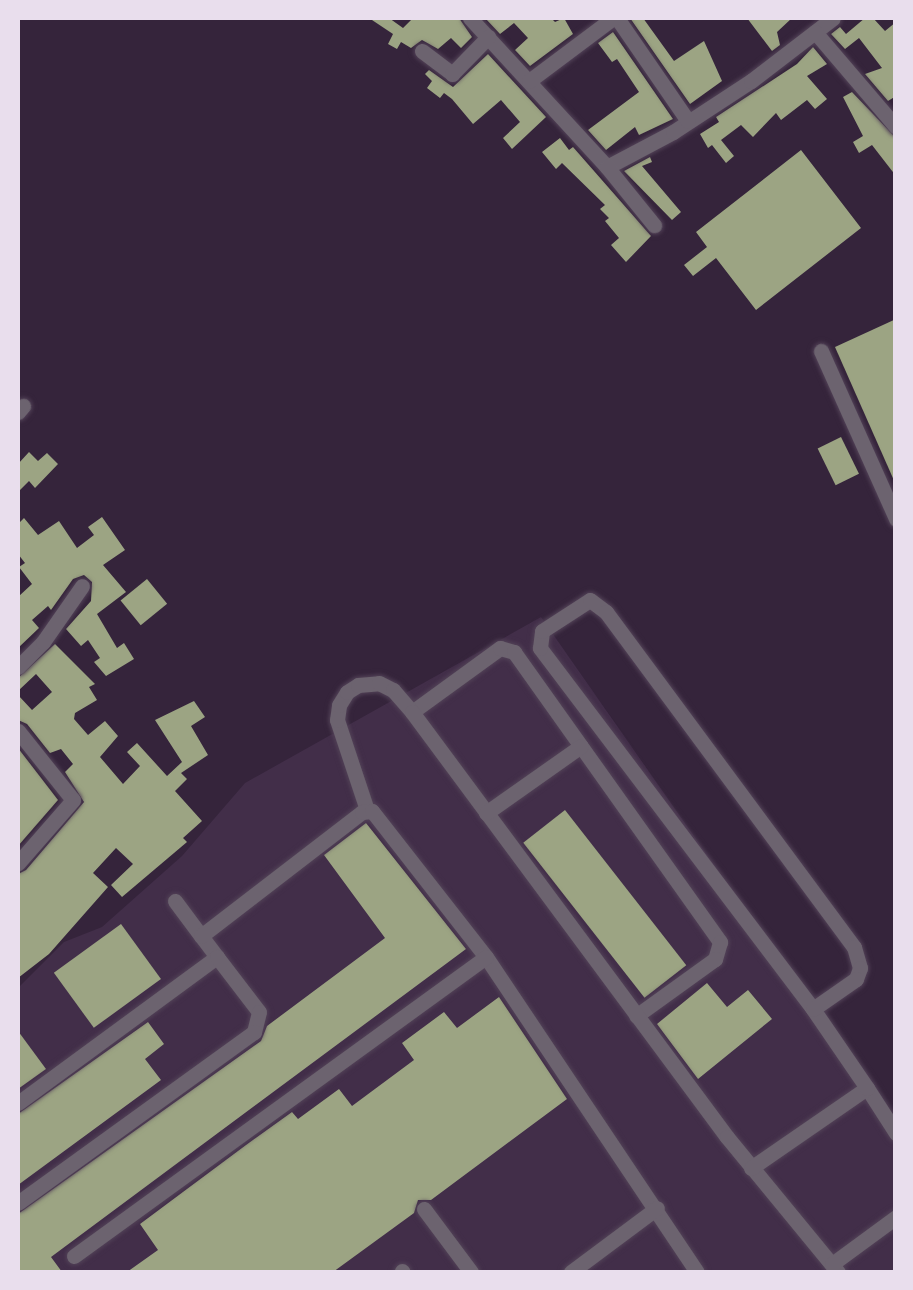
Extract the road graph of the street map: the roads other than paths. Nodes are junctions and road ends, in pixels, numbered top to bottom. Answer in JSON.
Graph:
{"nodes":[{"id":1,"x":471,"y":18,"type":"edge"},
{"id":2,"x":615,"y":18,"type":"edge"},
{"id":3,"x":833,"y":18,"type":"edge"},
{"id":4,"x":815,"y":32,"type":"junction"},
{"id":5,"x":488,"y":37,"type":"junction"},
{"id":6,"x":422,"y":51,"type":"dead end"},
{"id":7,"x":528,"y":82,"type":"junction"},
{"id":8,"x":688,"y":122,"type":"junction"},
{"id":9,"x":896,"y":127,"type":"edge"},
{"id":10,"x":607,"y":167,"type":"junction"},
{"id":11,"x":654,"y":226,"type":"dead end"},
{"id":12,"x":821,"y":351,"type":"dead end"},
{"id":13,"x":896,"y":519,"type":"edge"},
{"id":14,"x":82,"y":586,"type":"dead end"},
{"id":15,"x":18,"y":667,"type":"edge"},
{"id":16,"x":412,"y":712,"type":"junction"},
{"id":17,"x":18,"y":731,"type":"edge"},
{"id":18,"x":581,"y":746,"type":"junction"},
{"id":19,"x":365,"y":801,"type":"junction"},
{"id":20,"x":486,"y":813,"type":"junction"},
{"id":21,"x":18,"y":863,"type":"edge"},
{"id":22,"x":174,"y":901,"type":"dead end"},
{"id":23,"x":201,"y":936,"type":"junction"},
{"id":24,"x":486,"y":957,"type":"junction"},
{"id":25,"x":217,"y":958,"type":"junction"},
{"id":26,"x":813,"y":1009,"type":"junction"},
{"id":27,"x":636,"y":1016,"type":"junction"},
{"id":28,"x":867,"y":1088,"type":"junction"},
{"id":29,"x":18,"y":1104,"type":"edge"},
{"id":30,"x":896,"y":1133,"type":"edge"},
{"id":31,"x":751,"y":1168,"type":"junction"},
{"id":32,"x":18,"y":1202,"type":"edge"},
{"id":33,"x":657,"y":1208,"type":"junction"},
{"id":34,"x":424,"y":1210,"type":"dead end"},
{"id":35,"x":896,"y":1217,"type":"edge"},
{"id":36,"x":74,"y":1256,"type":"dead end"},
{"id":37,"x":835,"y":1268,"type":"edge"},
{"id":38,"x":471,"y":1272,"type":"edge"},
{"id":39,"x":571,"y":1272,"type":"edge"},
{"id":40,"x":697,"y":1272,"type":"edge"}],
"edges":[{"from":1,"to":5,"type":"street"},
{"from":2,"to":7,"type":"street"},
{"from":2,"to":8,"type":"street"},
{"from":3,"to":4,"type":"street"},
{"from":4,"to":8,"type":"street"},
{"from":4,"to":9,"type":"street"},
{"from":5,"to":6,"type":"street"},
{"from":5,"to":7,"type":"street"},
{"from":7,"to":10,"type":"street"},
{"from":8,"to":10,"type":"street"},
{"from":10,"to":11,"type":"street"},
{"from":12,"to":13,"type":"street"},
{"from":14,"to":15,"type":"street"},
{"from":16,"to":18,"type":"street"},
{"from":16,"to":19,"type":"street"},
{"from":16,"to":20,"type":"street"},
{"from":17,"to":21,"type":"street"},
{"from":18,"to":20,"type":"street"},
{"from":18,"to":27,"type":"street"},
{"from":19,"to":23,"type":"street"},
{"from":19,"to":24,"type":"street"},
{"from":20,"to":27,"type":"street"},
{"from":22,"to":23,"type":"street"},
{"from":23,"to":25,"type":"street"},
{"from":24,"to":33,"type":"street"},
{"from":24,"to":36,"type":"street"},
{"from":25,"to":29,"type":"street"},
{"from":25,"to":32,"type":"street"},
{"from":26,"to":26,"type":"street"},
{"from":26,"to":28,"type":"street"},
{"from":27,"to":31,"type":"street"},
{"from":28,"to":30,"type":"street"},
{"from":28,"to":31,"type":"street"},
{"from":31,"to":37,"type":"street"},
{"from":33,"to":39,"type":"street"},
{"from":33,"to":40,"type":"street"},
{"from":34,"to":38,"type":"street"},
{"from":35,"to":37,"type":"street"}]}
